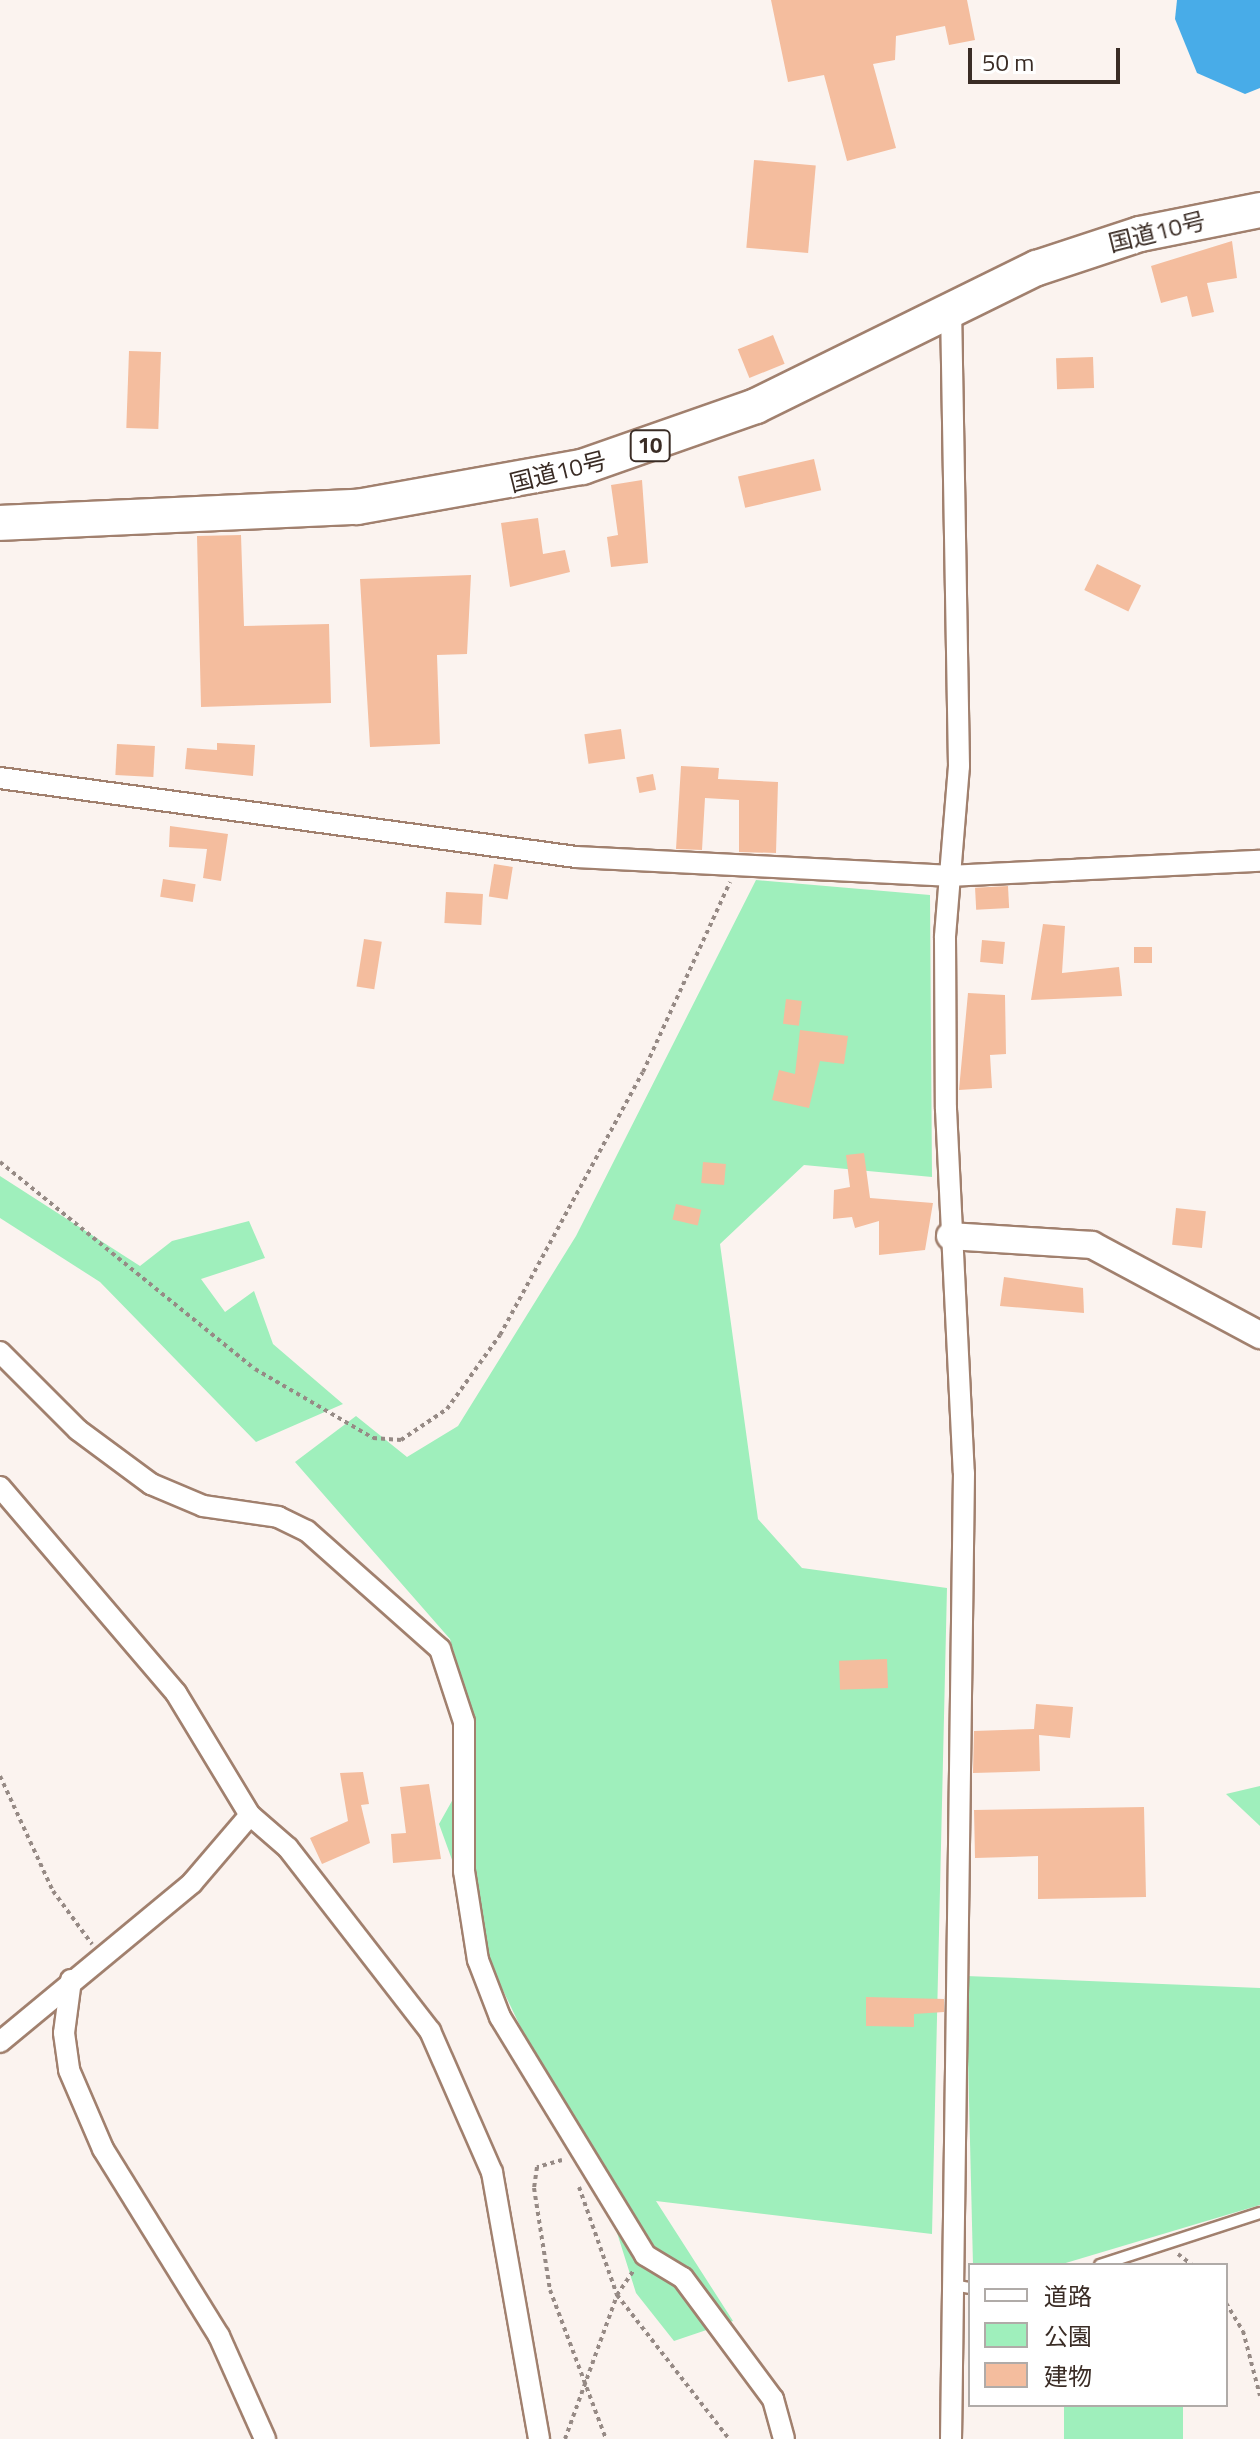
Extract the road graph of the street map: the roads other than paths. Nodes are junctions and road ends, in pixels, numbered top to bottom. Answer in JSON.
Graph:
{"nodes":[{"id":1,"x":1260,"y":210,"type":"edge"},
{"id":2,"x":951,"y":307,"type":"junction"},
{"id":3,"x":0,"y":523,"type":"edge"},
{"id":4,"x":0,"y":778,"type":"edge"},
{"id":5,"x":1260,"y":861,"type":"edge"},
{"id":6,"x":948,"y":876,"type":"junction"},
{"id":7,"x":950,"y":1236,"type":"junction"},
{"id":8,"x":1260,"y":1335,"type":"edge"},
{"id":9,"x":0,"y":1352,"type":"edge"},
{"id":10,"x":0,"y":1487,"type":"edge"},
{"id":11,"x":250,"y":1815,"type":"junction"},
{"id":12,"x":71,"y":1980,"type":"junction"},
{"id":13,"x":0,"y":2042,"type":"edge"},
{"id":14,"x":1260,"y":2213,"type":"edge"},
{"id":15,"x":1106,"y":2263,"type":"edge"},
{"id":16,"x":962,"y":2286,"type":"edge"},
{"id":17,"x":265,"y":2439,"type":"edge"},
{"id":18,"x":539,"y":2439,"type":"edge"},
{"id":19,"x":784,"y":2439,"type":"edge"},
{"id":20,"x":951,"y":2439,"type":"edge"}],
"edges":[{"from":1,"to":2,"type":"highway","name":"国道10号","number":"10"},
{"from":2,"to":3,"type":"highway","name":"国道10号","number":"10"},
{"from":2,"to":6,"type":"street"},
{"from":4,"to":6,"type":"street"},
{"from":5,"to":6,"type":"street"},
{"from":6,"to":7,"type":"street"},
{"from":7,"to":8,"type":"street"},
{"from":7,"to":16,"type":"street"},
{"from":9,"to":19,"type":"street"},
{"from":10,"to":11,"type":"street"},
{"from":11,"to":12,"type":"street"},
{"from":11,"to":18,"type":"street"},
{"from":12,"to":13,"type":"street"},
{"from":12,"to":17,"type":"street"},
{"from":14,"to":15,"type":"lane"},
{"from":16,"to":20,"type":"street"}]}
